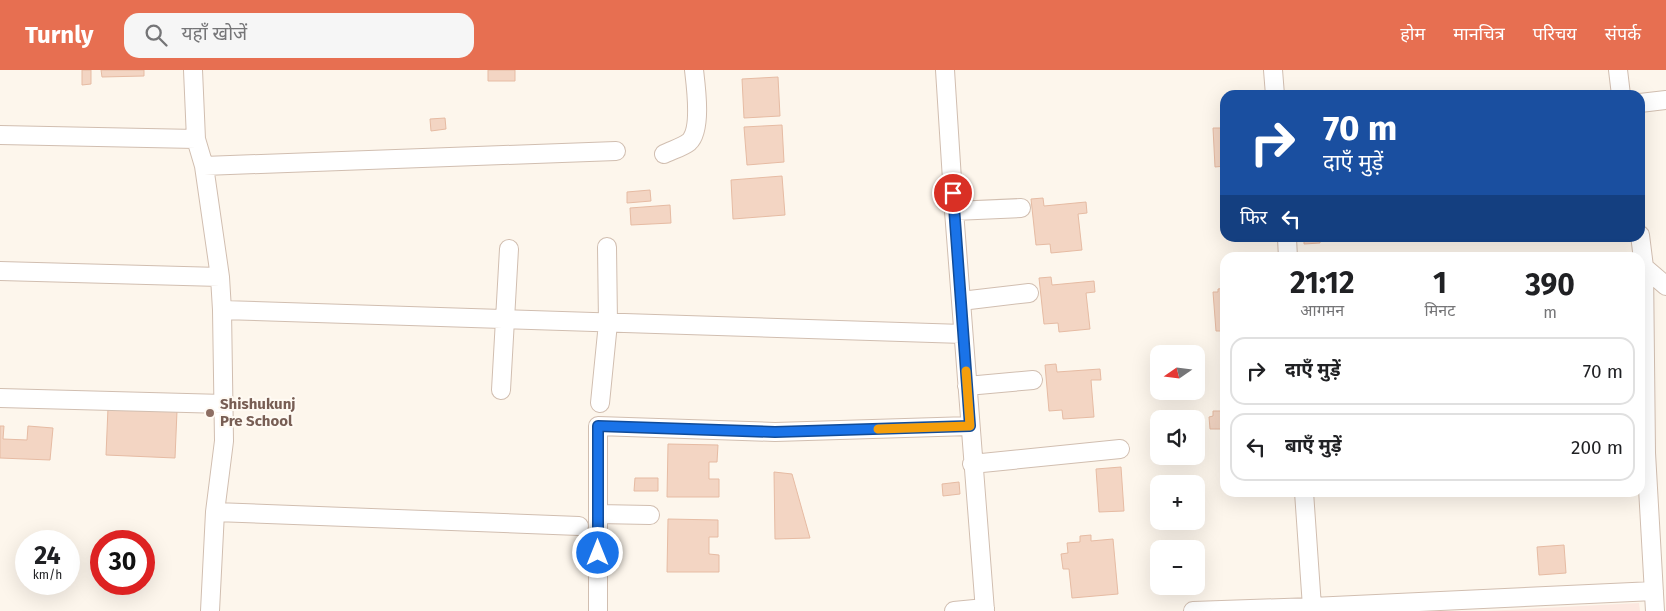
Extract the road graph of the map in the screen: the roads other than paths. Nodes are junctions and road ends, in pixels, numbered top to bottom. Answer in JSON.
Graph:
{"nodes":[{"id":1,"x":193,"y":70,"type":"edge"},
{"id":2,"x":694,"y":70,"type":"edge"},
{"id":3,"x":945,"y":70,"type":"edge"},
{"id":4,"x":1273,"y":70,"type":"edge"},
{"id":5,"x":1618,"y":70,"type":"edge"},
{"id":6,"x":1275,"y":90,"type":"edge"},
{"id":7,"x":1620,"y":90,"type":"edge"},
{"id":8,"x":1666,"y":100,"type":"edge"},
{"id":9,"x":1645,"y":102,"type":"edge"},
{"id":10,"x":0,"y":135,"type":"edge"},
{"id":11,"x":196,"y":139,"type":"junction"},
{"id":12,"x":616,"y":151,"type":"dead end"},
{"id":13,"x":664,"y":154,"type":"dead end"},
{"id":14,"x":204,"y":166,"type":"junction"},
{"id":15,"x":1021,"y":208,"type":"dead end"},
{"id":16,"x":954,"y":211,"type":"junction"},
{"id":17,"x":607,"y":248,"type":"dead end"},
{"id":18,"x":509,"y":249,"type":"dead end"},
{"id":19,"x":1645,"y":268,"type":"edge"},
{"id":20,"x":0,"y":271,"type":"edge"},
{"id":21,"x":220,"y":277,"type":"junction"},
{"id":22,"x":1666,"y":286,"type":"edge"},
{"id":23,"x":1029,"y":293,"type":"dead end"},
{"id":24,"x":961,"y":300,"type":"junction"},
{"id":25,"x":222,"y":310,"type":"junction"},
{"id":26,"x":504,"y":319,"type":"junction"},
{"id":27,"x":608,"y":323,"type":"junction"},
{"id":28,"x":963,"y":334,"type":"junction"},
{"id":29,"x":1645,"y":360,"type":"edge"},
{"id":30,"x":1033,"y":380,"type":"dead end"},
{"id":31,"x":967,"y":386,"type":"junction"},
{"id":32,"x":501,"y":390,"type":"dead end"},
{"id":33,"x":0,"y":398,"type":"edge"},
{"id":34,"x":600,"y":403,"type":"dead end"},
{"id":35,"x":224,"y":404,"type":"junction"},
{"id":36,"x":970,"y":426,"type":"junction"},
{"id":37,"x":1120,"y":449,"type":"dead end"},
{"id":38,"x":972,"y":464,"type":"junction"},
{"id":39,"x":1304,"y":497,"type":"edge"},
{"id":40,"x":215,"y":512,"type":"junction"},
{"id":41,"x":598,"y":514,"type":"junction"},
{"id":42,"x":650,"y":515,"type":"dead end"},
{"id":43,"x":579,"y":526,"type":"dead end"},
{"id":44,"x":1654,"y":591,"type":"junction"},
{"id":45,"x":1312,"y":607,"type":"junction"},
{"id":46,"x":985,"y":610,"type":"edge"},
{"id":47,"x":210,"y":611,"type":"edge"},
{"id":48,"x":598,"y":611,"type":"edge"},
{"id":49,"x":954,"y":611,"type":"edge"},
{"id":50,"x":1193,"y":611,"type":"edge"},
{"id":51,"x":1655,"y":611,"type":"edge"}],
"edges":[{"from":1,"to":11,"type":"street"},
{"from":2,"to":13,"type":"street"},
{"from":3,"to":16,"type":"street"},
{"from":4,"to":6,"type":"street"},
{"from":5,"to":7,"type":"street"},
{"from":8,"to":9,"type":"street"},
{"from":10,"to":11,"type":"street"},
{"from":11,"to":14,"type":"street"},
{"from":12,"to":14,"type":"street"},
{"from":14,"to":21,"type":"street"},
{"from":15,"to":16,"type":"street"},
{"from":16,"to":24,"type":"street"},
{"from":17,"to":27,"type":"street"},
{"from":18,"to":26,"type":"street"},
{"from":19,"to":22,"type":"street"},
{"from":20,"to":21,"type":"street"},
{"from":21,"to":25,"type":"street"},
{"from":23,"to":24,"type":"street"},
{"from":24,"to":28,"type":"street"},
{"from":25,"to":26,"type":"street"},
{"from":25,"to":35,"type":"street"},
{"from":26,"to":27,"type":"street"},
{"from":26,"to":32,"type":"street"},
{"from":27,"to":28,"type":"street"},
{"from":27,"to":34,"type":"street"},
{"from":28,"to":31,"type":"street"},
{"from":29,"to":44,"type":"street"},
{"from":30,"to":31,"type":"street"},
{"from":31,"to":36,"type":"street"},
{"from":33,"to":35,"type":"street"},
{"from":35,"to":40,"type":"street"},
{"from":36,"to":38,"type":"street"},
{"from":36,"to":41,"type":"street"},
{"from":37,"to":38,"type":"street"},
{"from":38,"to":46,"type":"street"},
{"from":39,"to":45,"type":"street"},
{"from":40,"to":43,"type":"street"},
{"from":40,"to":47,"type":"street"},
{"from":41,"to":42,"type":"street"},
{"from":41,"to":48,"type":"street"},
{"from":44,"to":45,"type":"street"},
{"from":44,"to":51,"type":"street"},
{"from":45,"to":50,"type":"street"},
{"from":46,"to":49,"type":"street"}]}
